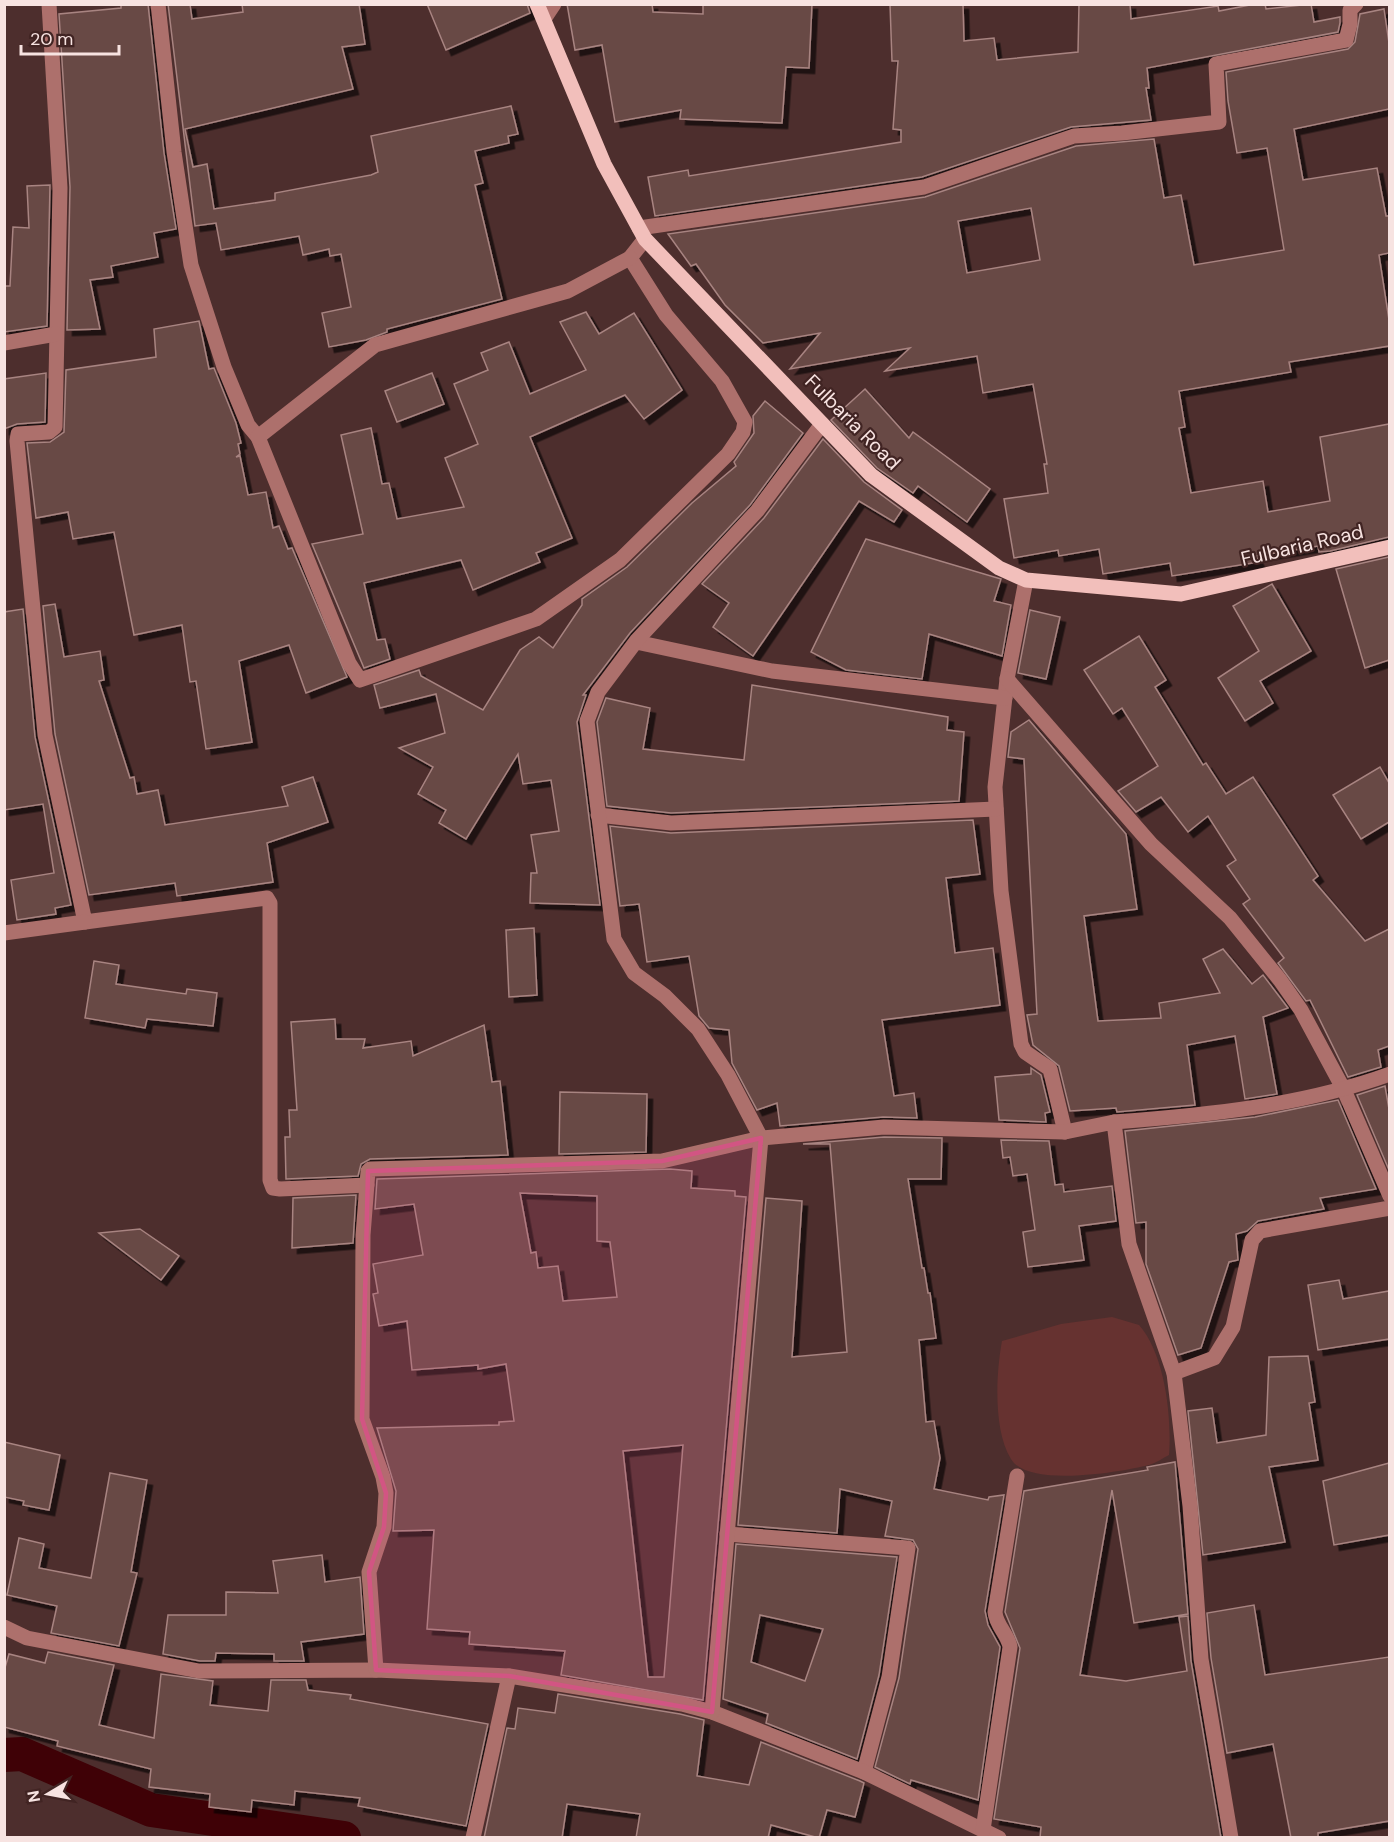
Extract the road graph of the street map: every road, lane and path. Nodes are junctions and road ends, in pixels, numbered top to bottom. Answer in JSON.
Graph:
{"nodes":[{"id":1,"x":49,"y":4,"type":"edge"},
{"id":2,"x":158,"y":4,"type":"edge"},
{"id":3,"x":537,"y":4,"type":"edge"},
{"id":4,"x":554,"y":4,"type":"edge"},
{"id":5,"x":1356,"y":4,"type":"edge"},
{"id":6,"x":544,"y":19,"type":"junction"},
{"id":7,"x":642,"y":233,"type":"junction"},
{"id":8,"x":630,"y":258,"type":"junction"},
{"id":9,"x":56,"y":334,"type":"junction"},
{"id":10,"x":4,"y":344,"type":"edge"},
{"id":11,"x":822,"y":424,"type":"junction"},
{"id":12,"x":258,"y":437,"type":"junction"},
{"id":13,"x":1389,"y":547,"type":"edge"},
{"id":14,"x":1026,"y":580,"type":"junction"},
{"id":15,"x":636,"y":642,"type":"junction"},
{"id":16,"x":1007,"y":679,"type":"junction"},
{"id":17,"x":1005,"y":698,"type":"junction"},
{"id":18,"x":996,"y":809,"type":"junction"},
{"id":19,"x":598,"y":815,"type":"junction"},
{"id":20,"x":85,"y":922,"type":"junction"},
{"id":21,"x":4,"y":933,"type":"edge"},
{"id":22,"x":1389,"y":1074,"type":"edge"},
{"id":23,"x":1344,"y":1090,"type":"junction"},
{"id":24,"x":1114,"y":1122,"type":"junction"},
{"id":25,"x":1065,"y":1132,"type":"junction"},
{"id":26,"x":761,"y":1138,"type":"junction"},
{"id":27,"x":367,"y":1185,"type":"junction"},
{"id":28,"x":1389,"y":1196,"type":"edge"},
{"id":29,"x":1389,"y":1208,"type":"edge"},
{"id":30,"x":1174,"y":1372,"type":"junction"},
{"id":31,"x":1017,"y":1476,"type":"dead end"},
{"id":32,"x":727,"y":1534,"type":"junction"},
{"id":33,"x":4,"y":1627,"type":"edge"},
{"id":34,"x":376,"y":1670,"type":"junction"},
{"id":35,"x":509,"y":1676,"type":"junction"},
{"id":36,"x":712,"y":1712,"type":"junction"},
{"id":37,"x":864,"y":1772,"type":"junction"},
{"id":38,"x":983,"y":1830,"type":"junction"},
{"id":39,"x":473,"y":1838,"type":"edge"},
{"id":40,"x":999,"y":1838,"type":"edge"},
{"id":41,"x":1231,"y":1838,"type":"edge"}],
"edges":[{"from":1,"to":9,"type":"street"},
{"from":2,"to":12,"type":"street"},
{"from":3,"to":6,"type":"main road","name":"Fulbaria Road"},
{"from":4,"to":6,"type":"street"},
{"from":5,"to":7,"type":"street"},
{"from":6,"to":7,"type":"main road","name":"Fulbaria Road"},
{"from":7,"to":8,"type":"street"},
{"from":7,"to":11,"type":"main road","name":"Fulbaria Road"},
{"from":8,"to":12,"type":"street"},
{"from":8,"to":12,"type":"street"},
{"from":9,"to":10,"type":"street"},
{"from":9,"to":20,"type":"street"},
{"from":11,"to":14,"type":"main road","name":"Fulbaria Road"},
{"from":11,"to":15,"type":"street"},
{"from":13,"to":14,"type":"main road","name":"Fulbaria Road"},
{"from":14,"to":16,"type":"street"},
{"from":15,"to":17,"type":"street"},
{"from":15,"to":19,"type":"street"},
{"from":16,"to":17,"type":"street"},
{"from":16,"to":23,"type":"street"},
{"from":17,"to":18,"type":"street"},
{"from":18,"to":19,"type":"street"},
{"from":18,"to":25,"type":"street"},
{"from":19,"to":26,"type":"street"},
{"from":20,"to":21,"type":"street"},
{"from":20,"to":27,"type":"street"},
{"from":22,"to":23,"type":"street"},
{"from":23,"to":24,"type":"street"},
{"from":23,"to":28,"type":"street"},
{"from":24,"to":25,"type":"street"},
{"from":24,"to":30,"type":"street"},
{"from":25,"to":26,"type":"street"},
{"from":26,"to":27,"type":"street"},
{"from":26,"to":32,"type":"street"},
{"from":27,"to":34,"type":"street"},
{"from":29,"to":30,"type":"street"},
{"from":30,"to":41,"type":"street"},
{"from":31,"to":38,"type":"street"},
{"from":32,"to":36,"type":"street"},
{"from":32,"to":37,"type":"street"},
{"from":33,"to":34,"type":"street"},
{"from":34,"to":35,"type":"street"},
{"from":35,"to":36,"type":"street"},
{"from":35,"to":39,"type":"street"},
{"from":36,"to":37,"type":"street"},
{"from":37,"to":38,"type":"street"},
{"from":38,"to":40,"type":"street"}]}
